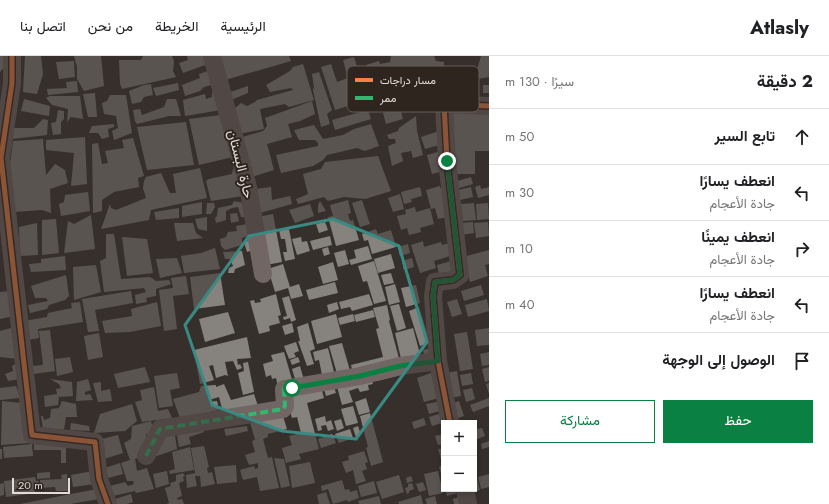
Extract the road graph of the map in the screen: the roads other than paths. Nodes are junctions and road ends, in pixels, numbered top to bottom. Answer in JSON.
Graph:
{"nodes":[{"id":1,"x":12,"y":56,"type":"edge"},
{"id":2,"x":212,"y":56,"type":"edge"},
{"id":3,"x":479,"y":106,"type":"edge"},
{"id":4,"x":489,"y":106,"type":"edge"},
{"id":5,"x":444,"y":112,"type":"edge"},
{"id":6,"x":263,"y":274,"type":"dead end"},
{"id":7,"x":438,"y":361,"type":"junction"},
{"id":8,"x":449,"y":420,"type":"edge"},
{"id":9,"x":146,"y":456,"type":"dead end"},
{"id":10,"x":466,"y":492,"type":"edge"},
{"id":11,"x":108,"y":504,"type":"edge"},
{"id":12,"x":468,"y":504,"type":"edge"}],
"edges":[{"from":1,"to":11,"type":"street"},
{"from":2,"to":6,"type":"street","name":"حارة البستان"},
{"from":3,"to":4,"type":"street"},
{"from":5,"to":7,"type":"street"},
{"from":7,"to":8,"type":"street"},
{"from":7,"to":9,"type":"street"},
{"from":10,"to":12,"type":"street"}]}
